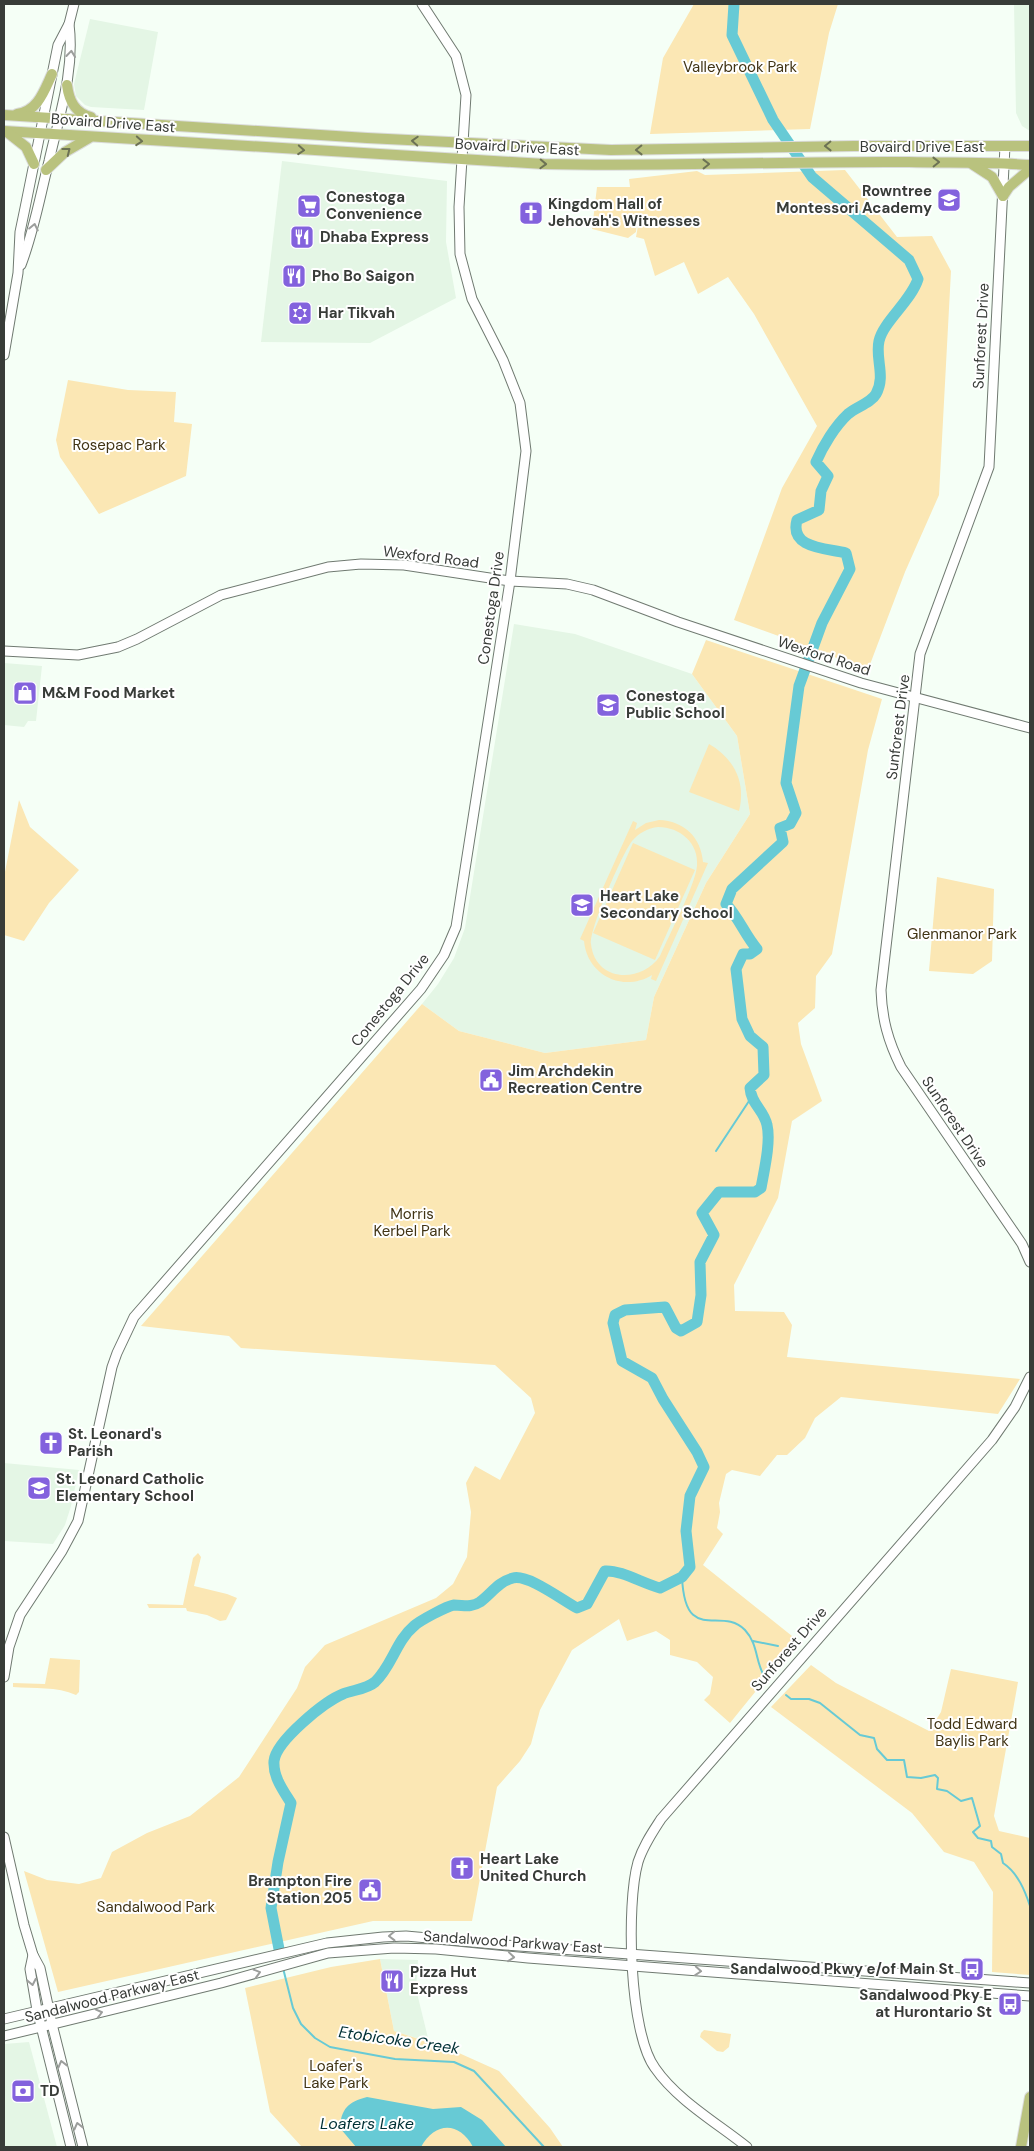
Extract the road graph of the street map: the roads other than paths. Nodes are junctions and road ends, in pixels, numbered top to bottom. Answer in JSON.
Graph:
{"nodes":[{"id":1,"x":74,"y":4,"type":"edge"},
{"id":2,"x":422,"y":4,"type":"edge"},
{"id":3,"x":69,"y":24,"type":"junction"},
{"id":4,"x":52,"y":74,"type":"junction"},
{"id":5,"x":67,"y":85,"type":"junction"},
{"id":6,"x":6,"y":115,"type":"edge"},
{"id":7,"x":43,"y":117,"type":"junction"},
{"id":8,"x":59,"y":118,"type":"junction"},
{"id":9,"x":102,"y":121,"type":"junction"},
{"id":10,"x":5,"y":131,"type":"edge"},
{"id":11,"x":40,"y":134,"type":"junction"},
{"id":12,"x":55,"y":135,"type":"junction"},
{"id":13,"x":90,"y":137,"type":"junction"},
{"id":14,"x":464,"y":143,"type":"junction"},
{"id":15,"x":1005,"y":146,"type":"junction"},
{"id":16,"x":1030,"y":146,"type":"edge"},
{"id":17,"x":463,"y":160,"type":"junction"},
{"id":18,"x":967,"y":162,"type":"junction"},
{"id":19,"x":1004,"y":163,"type":"junction"},
{"id":20,"x":34,"y":164,"type":"junction"},
{"id":21,"x":1030,"y":165,"type":"edge"},
{"id":22,"x":46,"y":170,"type":"junction"},
{"id":23,"x":1030,"y":170,"type":"edge"},
{"id":24,"x":1003,"y":196,"type":"junction"},
{"id":25,"x":18,"y":273,"type":"junction"},
{"id":26,"x":4,"y":355,"type":"edge"},
{"id":27,"x":510,"y":581,"type":"junction"},
{"id":28,"x":4,"y":651,"type":"edge"},
{"id":29,"x":916,"y":698,"type":"junction"},
{"id":30,"x":1030,"y":728,"type":"edge"},
{"id":31,"x":1030,"y":1262,"type":"edge"},
{"id":32,"x":1030,"y":1377,"type":"edge"},
{"id":33,"x":4,"y":1677,"type":"edge"},
{"id":34,"x":4,"y":1836,"type":"edge"},
{"id":35,"x":631,"y":1954,"type":"junction"},
{"id":36,"x":33,"y":1955,"type":"junction"},
{"id":37,"x":631,"y":1965,"type":"junction"},
{"id":38,"x":1030,"y":1983,"type":"edge"},
{"id":39,"x":1030,"y":1996,"type":"edge"},
{"id":40,"x":49,"y":2007,"type":"junction"},
{"id":41,"x":37,"y":2010,"type":"junction"},
{"id":42,"x":4,"y":2019,"type":"edge"},
{"id":43,"x":52,"y":2024,"type":"junction"},
{"id":44,"x":41,"y":2027,"type":"junction"},
{"id":45,"x":4,"y":2036,"type":"edge"},
{"id":46,"x":1030,"y":2097,"type":"edge"},
{"id":47,"x":72,"y":2104,"type":"junction"},
{"id":48,"x":61,"y":2106,"type":"junction"},
{"id":49,"x":70,"y":2147,"type":"edge"},
{"id":50,"x":83,"y":2147,"type":"edge"},
{"id":51,"x":747,"y":2147,"type":"edge"},
{"id":52,"x":1021,"y":2147,"type":"edge"}],
"edges":[{"from":1,"to":3,"type":"street"},
{"from":2,"to":14,"type":"street","name":"Conestoga Drive"},
{"from":3,"to":4,"type":"street"},
{"from":5,"to":3,"type":"street","one_way":true},
{"from":4,"to":6,"type":"main road"},
{"from":4,"to":7,"type":"street"},
{"from":5,"to":8,"type":"street"},
{"from":5,"to":9,"type":"main road"},
{"from":6,"to":7,"type":"main road","name":"Bovaird Drive East"},
{"from":7,"to":8,"type":"main road","name":"Bovaird Drive East"},
{"from":7,"to":11,"type":"street"},
{"from":8,"to":9,"type":"main road","name":"Bovaird Drive East"},
{"from":8,"to":12,"type":"street"},
{"from":14,"to":9,"type":"main road","name":"Bovaird Drive East","one_way":true},
{"from":10,"to":11,"type":"main road","name":"Bovaird Drive East"},
{"from":10,"to":20,"type":"main road"},
{"from":11,"to":12,"type":"main road","name":"Bovaird Drive East"},
{"from":11,"to":20,"type":"street"},
{"from":12,"to":13,"type":"main road","name":"Bovaird Drive East"},
{"from":12,"to":22,"type":"street"},
{"from":13,"to":17,"type":"main road","name":"Bovaird Drive East","one_way":true},
{"from":22,"to":13,"type":"main road","one_way":true},
{"from":15,"to":14,"type":"main road","name":"Bovaird Drive East","one_way":true},
{"from":14,"to":17,"type":"street","name":"Conestoga Drive"},
{"from":15,"to":16,"type":"main road","name":"Bovaird Drive East"},
{"from":15,"to":19,"type":"street","name":"Sunforest Drive"},
{"from":17,"to":18,"type":"main road","name":"Bovaird Drive East","one_way":true},
{"from":17,"to":27,"type":"street","name":"Conestoga Drive"},
{"from":18,"to":19,"type":"main road","name":"Bovaird Drive East"},
{"from":18,"to":24,"type":"main road"},
{"from":19,"to":21,"type":"main road","name":"Bovaird Drive East"},
{"from":19,"to":24,"type":"street","name":"Sunforest Drive"},
{"from":20,"to":25,"type":"street"},
{"from":25,"to":22,"type":"street","one_way":true},
{"from":23,"to":24,"type":"main road"},
{"from":24,"to":29,"type":"street","name":"Sunforest Drive"},
{"from":25,"to":26,"type":"street"},
{"from":27,"to":28,"type":"street","name":"Wexford Road"},
{"from":27,"to":29,"type":"street","name":"Wexford Road"},
{"from":27,"to":33,"type":"street","name":"Conestoga Drive"},
{"from":29,"to":30,"type":"street","name":"Wexford Road"},
{"from":29,"to":31,"type":"street","name":"Sunforest Drive"},
{"from":32,"to":35,"type":"street","name":"Sunforest Drive"},
{"from":34,"to":36,"type":"street"},
{"from":35,"to":37,"type":"street","name":"Sunforest Drive"},
{"from":35,"to":38,"type":"street","name":"Sandalwood Parkway East"},
{"from":35,"to":40,"type":"street","name":"Sandalwood Parkway East","one_way":true},
{"from":36,"to":40,"type":"street"},
{"from":36,"to":41,"type":"street","one_way":true},
{"from":37,"to":39,"type":"street","name":"Sandalwood Parkway East","one_way":true},
{"from":43,"to":37,"type":"street","name":"Sandalwood Parkway East","one_way":true},
{"from":37,"to":51,"type":"street","name":"Sunforest Drive"},
{"from":40,"to":41,"type":"street","name":"Sandalwood Parkway East"},
{"from":40,"to":43,"type":"street"},
{"from":41,"to":42,"type":"street","name":"Sandalwood Parkway East"},
{"from":41,"to":44,"type":"street"},
{"from":43,"to":44,"type":"street","name":"Sandalwood Parkway East"},
{"from":47,"to":43,"type":"street","one_way":true},
{"from":44,"to":45,"type":"street","name":"Sandalwood Parkway East"},
{"from":44,"to":48,"type":"street"},
{"from":46,"to":52,"type":"main road"},
{"from":47,"to":48,"type":"street"},
{"from":50,"to":47,"type":"street","one_way":true},
{"from":48,"to":49,"type":"street"}]}
